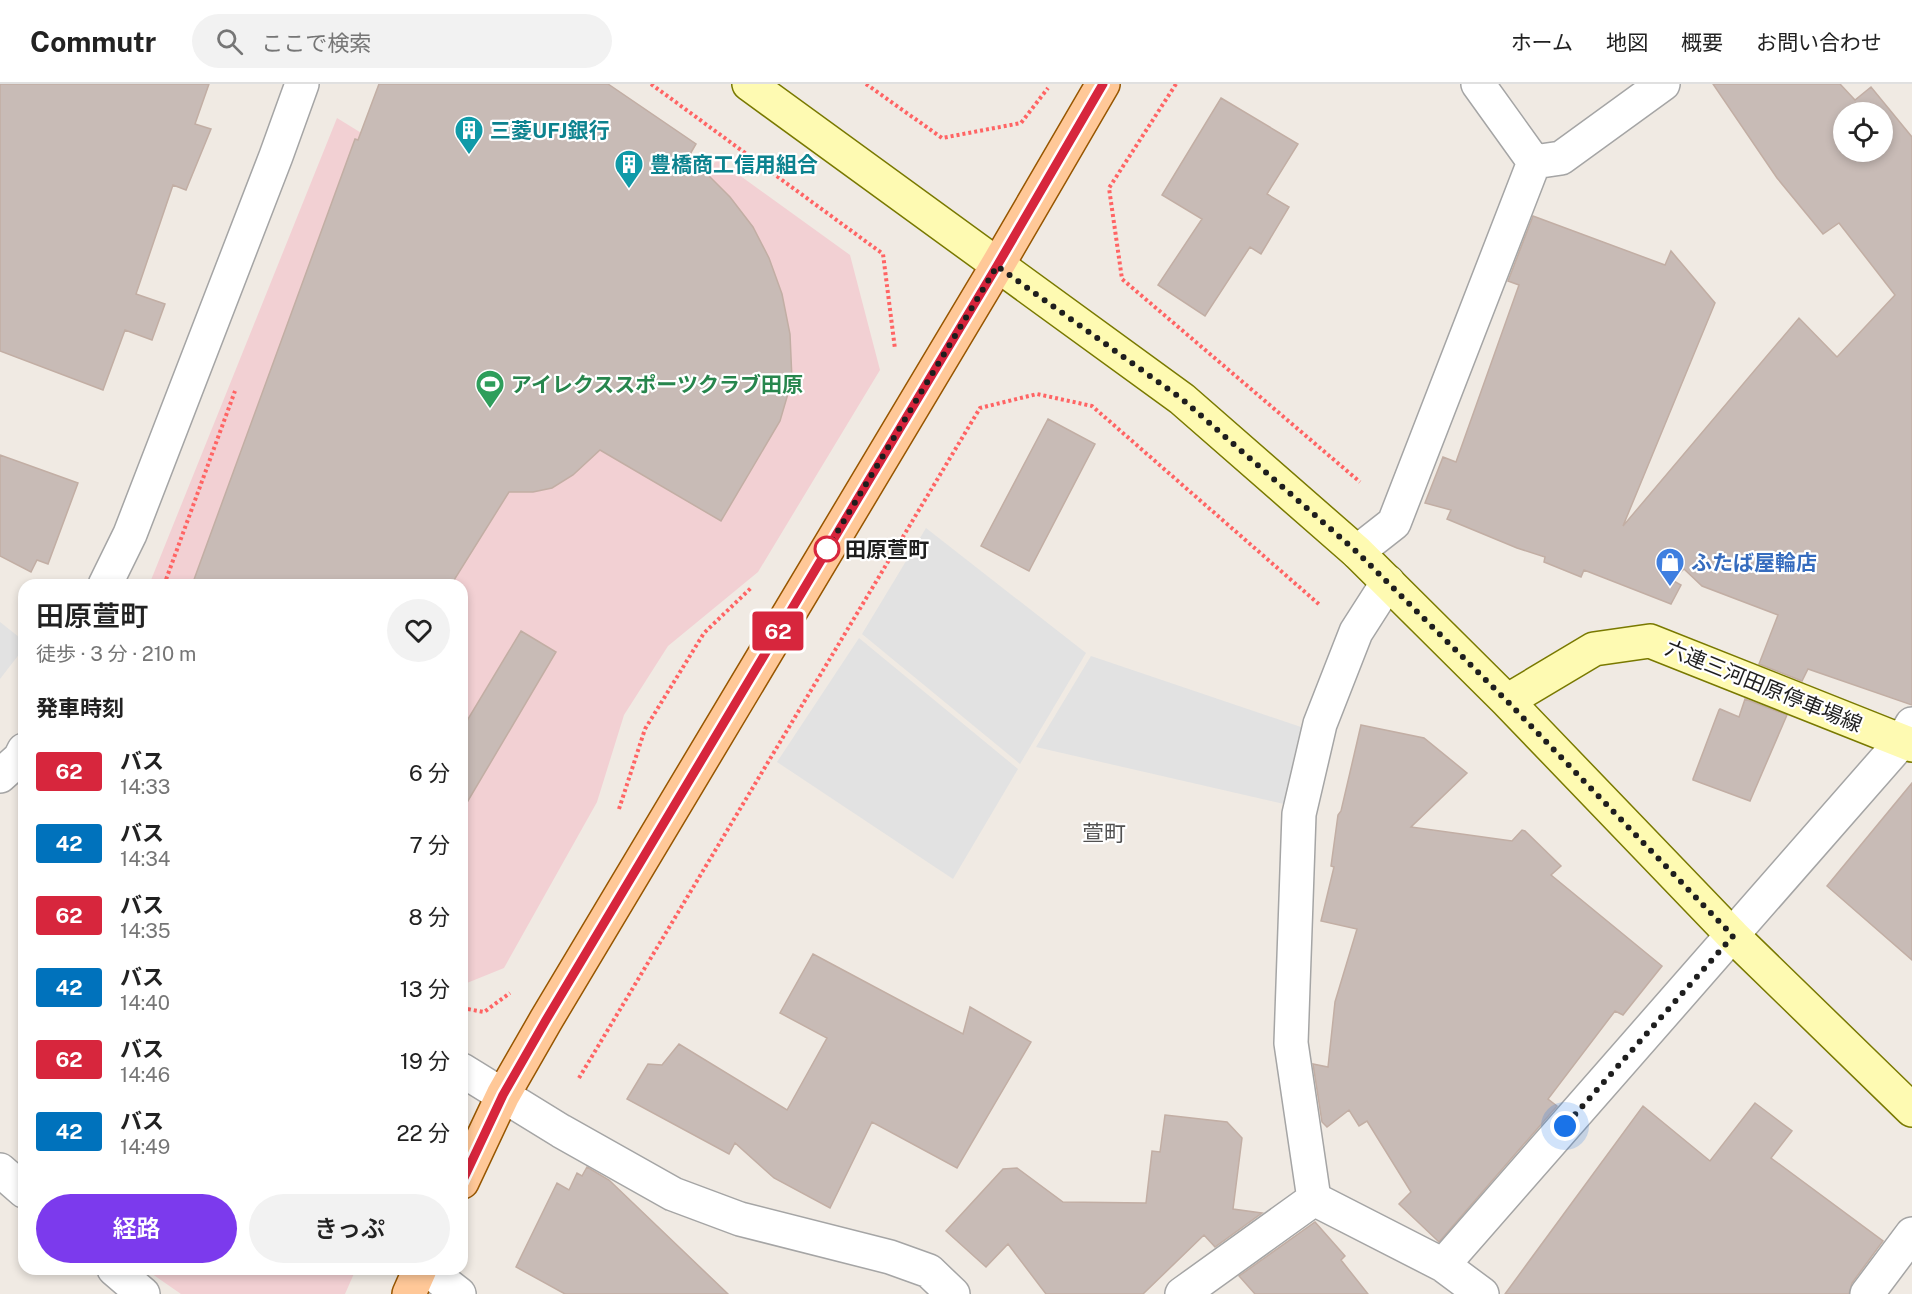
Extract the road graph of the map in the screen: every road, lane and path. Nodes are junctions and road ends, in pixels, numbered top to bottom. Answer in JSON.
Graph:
{"nodes":[{"id":1,"x":302,"y":84,"type":"edge"},
{"id":2,"x":651,"y":84,"type":"edge"},
{"id":3,"x":749,"y":84,"type":"edge"},
{"id":4,"x":866,"y":84,"type":"edge"},
{"id":5,"x":1050,"y":84,"type":"edge"},
{"id":6,"x":1103,"y":84,"type":"edge"},
{"id":7,"x":1176,"y":84,"type":"edge"},
{"id":8,"x":1478,"y":84,"type":"edge"},
{"id":9,"x":1663,"y":84,"type":"edge"},
{"id":10,"x":1534,"y":162,"type":"junction"},
{"id":11,"x":997,"y":266,"type":"junction"},
{"id":12,"x":896,"y":354,"type":"dead end"},
{"id":13,"x":1360,"y":482,"type":"dead end"},
{"id":14,"x":1357,"y":552,"type":"junction"},
{"id":15,"x":108,"y":579,"type":"edge"},
{"id":16,"x":1388,"y":582,"type":"junction"},
{"id":17,"x":753,"y":586,"type":"dead end"},
{"id":18,"x":1326,"y":611,"type":"dead end"},
{"id":19,"x":1507,"y":701,"type":"junction"},
{"id":20,"x":1909,"y":737,"type":"edge"},
{"id":21,"x":614,"y":818,"type":"dead end"},
{"id":22,"x":1733,"y":936,"type":"junction"},
{"id":23,"x":519,"y":987,"type":"dead end"},
{"id":24,"x":468,"y":1009,"type":"edge"},
{"id":25,"x":468,"y":1074,"type":"edge"},
{"id":26,"x":579,"y":1078,"type":"dead end"},
{"id":27,"x":503,"y":1095,"type":"junction"},
{"id":28,"x":1912,"y":1110,"type":"edge"},
{"id":29,"x":468,"y":1169,"type":"edge"},
{"id":30,"x":0,"y":1170,"type":"edge"},
{"id":31,"x":18,"y":1186,"type":"edge"},
{"id":32,"x":1314,"y":1199,"type":"junction"},
{"id":33,"x":1912,"y":1234,"type":"edge"},
{"id":34,"x":1443,"y":1265,"type":"junction"},
{"id":35,"x":121,"y":1275,"type":"edge"},
{"id":36,"x":417,"y":1275,"type":"edge"},
{"id":37,"x":435,"y":1275,"type":"edge"},
{"id":38,"x":143,"y":1294,"type":"edge"},
{"id":39,"x":409,"y":1294,"type":"edge"},
{"id":40,"x":459,"y":1294,"type":"edge"},
{"id":41,"x":953,"y":1294,"type":"edge"},
{"id":42,"x":1182,"y":1294,"type":"edge"},
{"id":43,"x":1482,"y":1294,"type":"edge"},
{"id":44,"x":1867,"y":1294,"type":"edge"}],
"edges":[{"from":1,"to":15,"type":"street"},
{"from":2,"to":12,"type":"path"},
{"from":3,"to":11,"type":"main road"},
{"from":4,"to":5,"type":"path"},
{"from":6,"to":11,"type":"main road"},
{"from":7,"to":13,"type":"path"},
{"from":8,"to":10,"type":"street"},
{"from":9,"to":10,"type":"street"},
{"from":10,"to":14,"type":"street"},
{"from":11,"to":14,"type":"main road"},
{"from":11,"to":27,"type":"main road"},
{"from":14,"to":16,"type":"main road"},
{"from":16,"to":19,"type":"main road"},
{"from":16,"to":32,"type":"street"},
{"from":17,"to":21,"type":"path"},
{"from":18,"to":26,"type":"path"},
{"from":19,"to":20,"type":"main road","name":"六連三河田原停車場線"},
{"from":19,"to":22,"type":"main road"},
{"from":20,"to":22,"type":"street"},
{"from":22,"to":28,"type":"main road"},
{"from":22,"to":34,"type":"street"},
{"from":23,"to":24,"type":"path"},
{"from":25,"to":27,"type":"street"},
{"from":27,"to":29,"type":"main road"},
{"from":27,"to":41,"type":"street"},
{"from":30,"to":31,"type":"street"},
{"from":32,"to":34,"type":"street"},
{"from":32,"to":42,"type":"street"},
{"from":33,"to":44,"type":"street"},
{"from":34,"to":43,"type":"street"},
{"from":35,"to":38,"type":"street"},
{"from":36,"to":39,"type":"main road"},
{"from":37,"to":40,"type":"street"}]}
